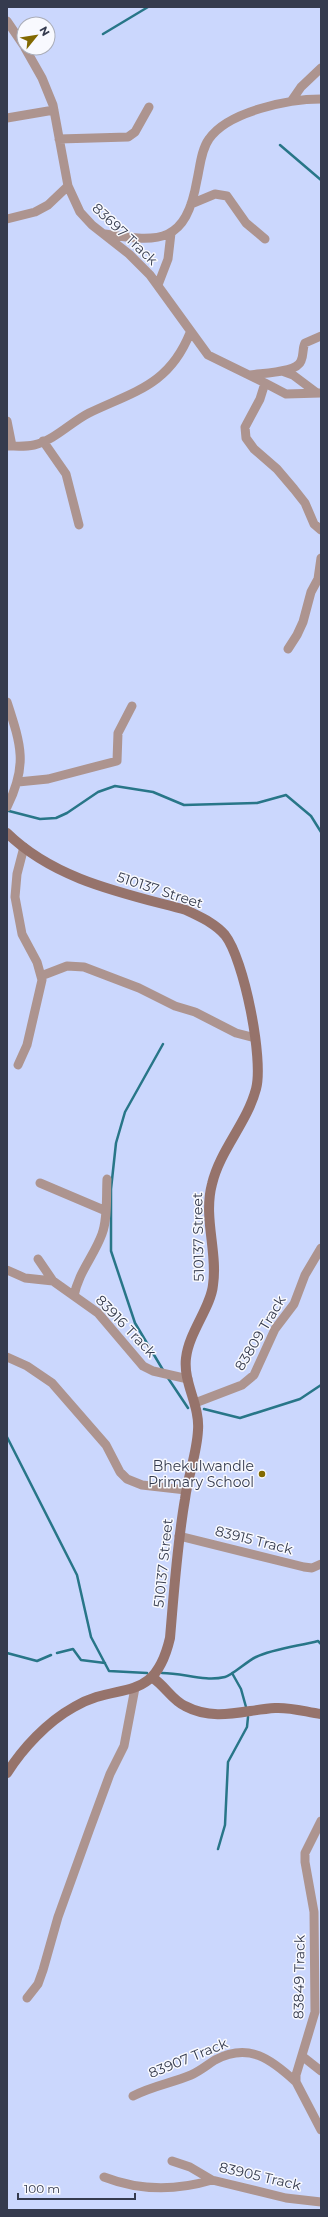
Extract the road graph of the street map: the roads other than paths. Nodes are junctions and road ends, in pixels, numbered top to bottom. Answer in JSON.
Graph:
{"nodes":[{"id":1,"x":7,"y":21,"type":"edge"},
{"id":2,"x":16,"y":35,"type":"edge"},
{"id":3,"x":29,"y":56,"type":"edge"},
{"id":4,"x":321,"y":68,"type":"edge"},
{"id":5,"x":321,"y":99,"type":"edge"},
{"id":6,"x":292,"y":100,"type":"junction"},
{"id":7,"x":149,"y":107,"type":"dead end"},
{"id":8,"x":54,"y":110,"type":"junction"},
{"id":9,"x":7,"y":118,"type":"edge"},
{"id":10,"x":59,"y":138,"type":"junction"},
{"id":11,"x":68,"y":186,"type":"junction"},
{"id":12,"x":191,"y":204,"type":"junction"},
{"id":13,"x":7,"y":219,"type":"edge"},
{"id":14,"x":104,"y":233,"type":"junction"},
{"id":15,"x":171,"y":233,"type":"junction"},
{"id":16,"x":265,"y":239,"type":"dead end"},
{"id":17,"x":158,"y":285,"type":"junction"},
{"id":18,"x":190,"y":333,"type":"junction"},
{"id":19,"x":321,"y":336,"type":"edge"},
{"id":20,"x":282,"y":371,"type":"junction"},
{"id":21,"x":250,"y":375,"type":"junction"},
{"id":22,"x":265,"y":383,"type":"junction"},
{"id":23,"x":319,"y":393,"type":"edge"},
{"id":24,"x":7,"y":421,"type":"edge"},
{"id":25,"x":44,"y":441,"type":"junction"},
{"id":26,"x":10,"y":446,"type":"edge"},
{"id":27,"x":79,"y":525,"type":"dead end"},
{"id":28,"x":321,"y":530,"type":"edge"},
{"id":29,"x":321,"y":558,"type":"edge"},
{"id":30,"x":288,"y":649,"type":"dead end"},
{"id":31,"x":7,"y":702,"type":"edge"},
{"id":32,"x":132,"y":706,"type":"dead end"},
{"id":33,"x":18,"y":782,"type":"junction"},
{"id":34,"x":7,"y":807,"type":"edge"},
{"id":35,"x":7,"y":833,"type":"edge"},
{"id":36,"x":24,"y":847,"type":"junction"},
{"id":37,"x":41,"y":976,"type":"junction"},
{"id":38,"x":255,"y":1038,"type":"junction"},
{"id":39,"x":18,"y":1065,"type":"dead end"},
{"id":40,"x":108,"y":1179,"type":"dead end"},
{"id":41,"x":40,"y":1183,"type":"dead end"},
{"id":42,"x":106,"y":1211,"type":"junction"},
{"id":43,"x":321,"y":1248,"type":"edge"},
{"id":44,"x":38,"y":1259,"type":"dead end"},
{"id":45,"x":7,"y":1270,"type":"edge"},
{"id":46,"x":53,"y":1281,"type":"junction"},
{"id":47,"x":74,"y":1296,"type":"junction"},
{"id":48,"x":7,"y":1357,"type":"edge"},
{"id":49,"x":188,"y":1379,"type":"junction"},
{"id":50,"x":195,"y":1402,"type":"junction"},
{"id":51,"x":186,"y":1490,"type":"junction"},
{"id":52,"x":180,"y":1536,"type":"junction"},
{"id":53,"x":321,"y":1564,"type":"edge"},
{"id":54,"x":153,"y":1678,"type":"junction"},
{"id":55,"x":135,"y":1688,"type":"junction"},
{"id":56,"x":321,"y":1714,"type":"edge"},
{"id":57,"x":7,"y":1773,"type":"edge"},
{"id":58,"x":321,"y":1821,"type":"edge"},
{"id":59,"x":27,"y":1998,"type":"dead end"},
{"id":60,"x":302,"y":2056,"type":"junction"},
{"id":61,"x":321,"y":2071,"type":"edge"},
{"id":62,"x":296,"y":2082,"type":"junction"},
{"id":63,"x":133,"y":2096,"type":"dead end"},
{"id":64,"x":321,"y":2130,"type":"edge"},
{"id":65,"x":172,"y":2161,"type":"dead end"},
{"id":66,"x":104,"y":2177,"type":"dead end"},
{"id":67,"x":212,"y":2180,"type":"junction"},
{"id":68,"x":321,"y":2202,"type":"edge"}],
"edges":[{"from":1,"to":2,"type":"street","name":"83697 Track"},
{"from":3,"to":8,"type":"street","name":"83697 Track"},
{"from":4,"to":6,"type":"street"},
{"from":5,"to":6,"type":"street"},
{"from":6,"to":12,"type":"street"},
{"from":7,"to":10,"type":"street"},
{"from":8,"to":9,"type":"street"},
{"from":8,"to":10,"type":"street","name":"83697 Track"},
{"from":10,"to":11,"type":"street","name":"83697 Track"},
{"from":11,"to":13,"type":"street"},
{"from":11,"to":14,"type":"street","name":"83697 Track"},
{"from":12,"to":15,"type":"street"},
{"from":12,"to":16,"type":"street"},
{"from":14,"to":15,"type":"street"},
{"from":14,"to":17,"type":"street","name":"83697 Track"},
{"from":15,"to":17,"type":"street"},
{"from":17,"to":18,"type":"street","name":"83697 Track"},
{"from":18,"to":21,"type":"street","name":"83697 Track"},
{"from":18,"to":25,"type":"street"},
{"from":19,"to":20,"type":"street"},
{"from":20,"to":21,"type":"street"},
{"from":20,"to":23,"type":"street"},
{"from":21,"to":22,"type":"street","name":"83697 Track"},
{"from":22,"to":23,"type":"street","name":"83697 Track"},
{"from":22,"to":28,"type":"street"},
{"from":24,"to":26,"type":"street"},
{"from":25,"to":26,"type":"street"},
{"from":25,"to":27,"type":"street"},
{"from":29,"to":30,"type":"street"},
{"from":31,"to":33,"type":"street"},
{"from":32,"to":33,"type":"street"},
{"from":33,"to":34,"type":"street"},
{"from":35,"to":36,"type":"street","name":"510137 Street"},
{"from":36,"to":37,"type":"street"},
{"from":36,"to":38,"type":"street","name":"510137 Street"},
{"from":37,"to":38,"type":"street"},
{"from":37,"to":39,"type":"street"},
{"from":38,"to":49,"type":"street","name":"510137 Street"},
{"from":40,"to":42,"type":"street"},
{"from":41,"to":42,"type":"street"},
{"from":42,"to":47,"type":"street"},
{"from":43,"to":50,"type":"street","name":"83809 Track"},
{"from":44,"to":46,"type":"street","name":"83916 Track"},
{"from":45,"to":46,"type":"street"},
{"from":46,"to":47,"type":"street","name":"83916 Track"},
{"from":47,"to":49,"type":"street","name":"83916 Track"},
{"from":48,"to":51,"type":"street"},
{"from":49,"to":50,"type":"street","name":"510137 Street"},
{"from":50,"to":51,"type":"street","name":"510137 Street"},
{"from":51,"to":52,"type":"street","name":"510137 Street"},
{"from":52,"to":53,"type":"street","name":"83915 Track"},
{"from":52,"to":54,"type":"street","name":"510137 Street"},
{"from":54,"to":55,"type":"street"},
{"from":54,"to":56,"type":"street"},
{"from":55,"to":57,"type":"street"},
{"from":55,"to":59,"type":"street"},
{"from":58,"to":60,"type":"street","name":"83849 Track"},
{"from":60,"to":61,"type":"street"},
{"from":60,"to":62,"type":"street","name":"83849 Track"},
{"from":62,"to":63,"type":"street","name":"83907 Track"},
{"from":62,"to":64,"type":"street"},
{"from":65,"to":67,"type":"street","name":"83905 Track"},
{"from":66,"to":67,"type":"street"},
{"from":67,"to":68,"type":"street","name":"83905 Track"}]}
